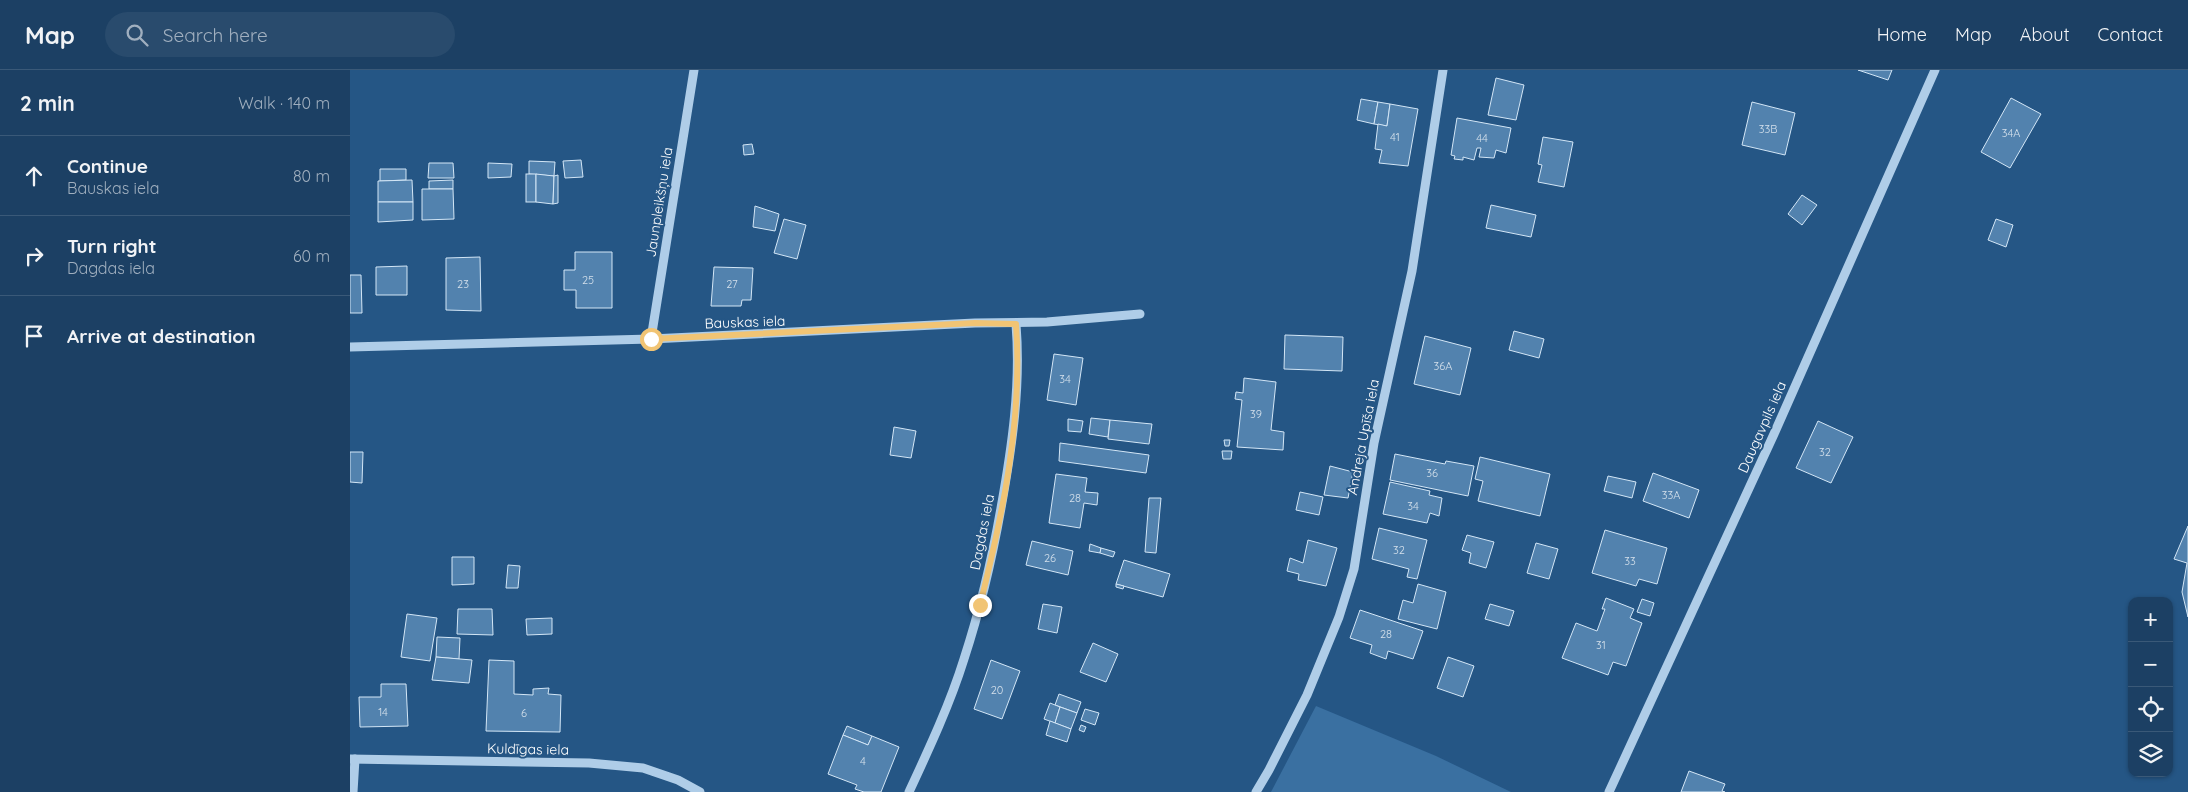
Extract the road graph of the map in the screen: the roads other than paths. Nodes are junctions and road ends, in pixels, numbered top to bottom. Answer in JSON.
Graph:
{"nodes":[{"id":1,"x":694,"y":70,"type":"edge"},
{"id":2,"x":1443,"y":70,"type":"edge"},
{"id":3,"x":1934,"y":70,"type":"edge"},
{"id":4,"x":1140,"y":314,"type":"dead end"},
{"id":5,"x":1016,"y":324,"type":"junction"},
{"id":6,"x":651,"y":339,"type":"junction"},
{"id":7,"x":350,"y":347,"type":"edge"},
{"id":8,"x":352,"y":759,"type":"edge"},
{"id":9,"x":354,"y":792,"type":"edge"},
{"id":10,"x":700,"y":792,"type":"edge"},
{"id":11,"x":909,"y":792,"type":"edge"},
{"id":12,"x":1256,"y":792,"type":"edge"},
{"id":13,"x":1609,"y":792,"type":"edge"}],
"edges":[{"from":1,"to":6,"type":"street","name":"Jaunpleikšņu iela"},
{"from":2,"to":12,"type":"street","name":"Andreja Upīša iela"},
{"from":3,"to":13,"type":"street","name":"Daugavpils iela"},
{"from":4,"to":5,"type":"street","name":"Bauskas iela"},
{"from":5,"to":6,"type":"street","name":"Bauskas iela"},
{"from":5,"to":11,"type":"street","name":"Dagdas iela"},
{"from":6,"to":7,"type":"street","name":"Bauskas iela"},
{"from":8,"to":9,"type":"street"},
{"from":8,"to":10,"type":"street","name":"Kuldīgas iela"}]}
